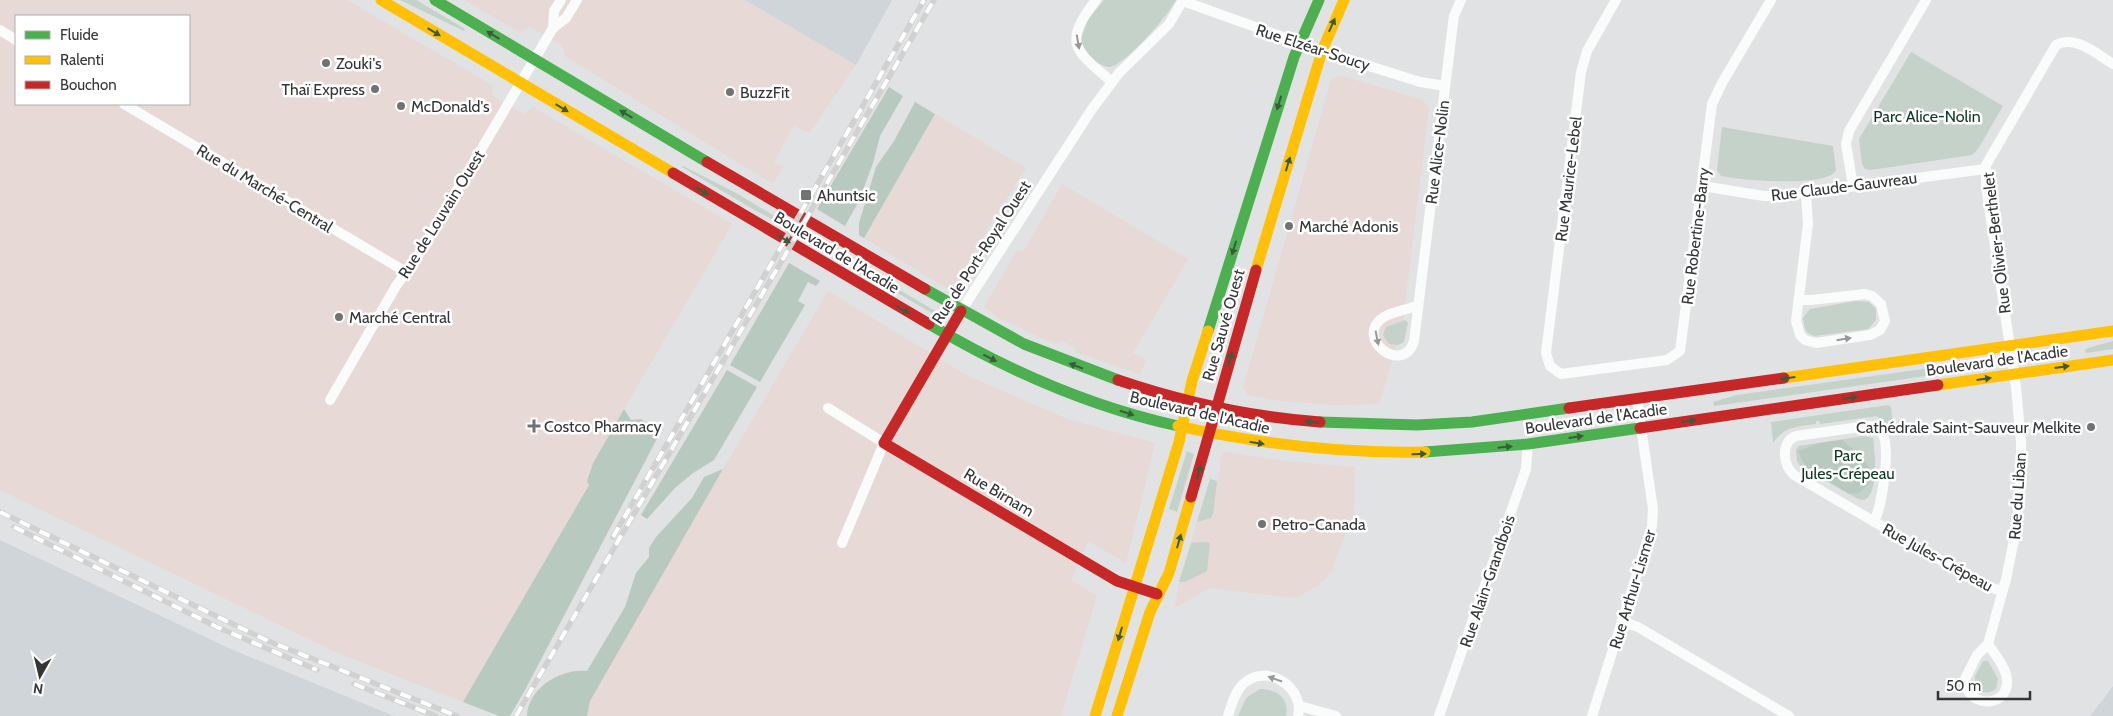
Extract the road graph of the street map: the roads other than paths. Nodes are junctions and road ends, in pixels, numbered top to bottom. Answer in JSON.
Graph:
{"nodes":[{"id":1,"x":382,"y":0,"type":"edge"},
{"id":2,"x":435,"y":0,"type":"edge"},
{"id":3,"x":561,"y":0,"type":"edge"},
{"id":4,"x":577,"y":0,"type":"edge"},
{"id":5,"x":1096,"y":0,"type":"edge"},
{"id":6,"x":1320,"y":0,"type":"edge"},
{"id":7,"x":1344,"y":0,"type":"edge"},
{"id":8,"x":1461,"y":0,"type":"edge"},
{"id":9,"x":1616,"y":0,"type":"edge"},
{"id":10,"x":1771,"y":0,"type":"edge"},
{"id":11,"x":1926,"y":0,"type":"edge"},
{"id":12,"x":1183,"y":1,"type":"edge"},
{"id":13,"x":553,"y":28,"type":"junction"},
{"id":14,"x":0,"y":30,"type":"edge"},
{"id":15,"x":15,"y":39,"type":"edge"},
{"id":16,"x":1300,"y":44,"type":"junction"},
{"id":17,"x":1322,"y":51,"type":"junction"},
{"id":18,"x":535,"y":60,"type":"junction"},
{"id":19,"x":2113,"y":64,"type":"edge"},
{"id":20,"x":1112,"y":82,"type":"junction"},
{"id":21,"x":520,"y":83,"type":"junction"},
{"id":22,"x":1445,"y":86,"type":"junction"},
{"id":23,"x":126,"y":105,"type":"edge"},
{"id":24,"x":1985,"y":169,"type":"junction"},
{"id":25,"x":1702,"y":186,"type":"junction"},
{"id":26,"x":1853,"y":186,"type":"junction"},
{"id":27,"x":1806,"y":193,"type":"junction"},
{"id":28,"x":406,"y":272,"type":"junction"},
{"id":29,"x":1799,"y":300,"type":"junction"},
{"id":30,"x":1418,"y":305,"type":"junction"},
{"id":31,"x":961,"y":310,"type":"junction"},
{"id":32,"x":2113,"y":331,"type":"edge"},
{"id":33,"x":947,"y":335,"type":"junction"},
{"id":34,"x":2009,"y":346,"type":"junction"},
{"id":35,"x":2113,"y":360,"type":"edge"},
{"id":36,"x":1550,"y":366,"type":"joint"},
{"id":37,"x":2013,"y":375,"type":"junction"},
{"id":38,"x":330,"y":400,"type":"dead end"},
{"id":39,"x":1637,"y":400,"type":"junction"},
{"id":40,"x":1188,"y":401,"type":"junction"},
{"id":41,"x":1217,"y":406,"type":"junction"},
{"id":42,"x":828,"y":408,"type":"dead end"},
{"id":43,"x":1182,"y":428,"type":"junction"},
{"id":44,"x":1640,"y":428,"type":"junction"},
{"id":45,"x":1210,"y":434,"type":"junction"},
{"id":46,"x":884,"y":442,"type":"junction"},
{"id":47,"x":1528,"y":444,"type":"junction"},
{"id":48,"x":1874,"y":522,"type":"junction"},
{"id":49,"x":842,"y":543,"type":"dead end"},
{"id":50,"x":1134,"y":588,"type":"junction"},
{"id":51,"x":2002,"y":591,"type":"junction"},
{"id":52,"x":1157,"y":594,"type":"junction"},
{"id":53,"x":1623,"y":622,"type":"junction"},
{"id":54,"x":1988,"y":644,"type":"junction"},
{"id":55,"x":1299,"y":711,"type":"edge"},
{"id":56,"x":1095,"y":716,"type":"edge"},
{"id":57,"x":1117,"y":716,"type":"edge"},
{"id":58,"x":1228,"y":716,"type":"edge"},
{"id":59,"x":1336,"y":716,"type":"edge"},
{"id":60,"x":1439,"y":716,"type":"edge"},
{"id":61,"x":1592,"y":716,"type":"edge"},
{"id":62,"x":1789,"y":716,"type":"edge"}],
"edges":[{"from":1,"to":21,"type":"main road","name":"Boulevard de l'Acadie","one_way":true},
{"from":18,"to":2,"type":"main road","name":"Boulevard de l'Acadie","one_way":true},
{"from":3,"to":13,"type":"street","name":"Rue de Louvain Ouest"},
{"from":4,"to":13,"type":"street","name":"Rue de Louvain Ouest"},
{"from":5,"to":20,"type":"street","one_way":true},
{"from":6,"to":16,"type":"main road","name":"Rue Sauvé Ouest"},
{"from":17,"to":7,"type":"main road","name":"Rue Sauvé Ouest","one_way":true},
{"from":8,"to":22,"type":"street","name":"Rue Alice-Nolin"},
{"from":9,"to":36,"type":"street","name":"Rue Maurice-Lebel"},
{"from":10,"to":25,"type":"street","name":"Rue Robertine-Barry"},
{"from":11,"to":26,"type":"street"},
{"from":12,"to":16,"type":"street","name":"Rue Elzéar-Soucy"},
{"from":12,"to":20,"type":"street","name":"Rue de Port-Royal Ouest"},
{"from":13,"to":18,"type":"street","name":"Rue de Louvain Ouest"},
{"from":14,"to":15,"type":"street"},
{"from":16,"to":17,"type":"street","name":"Rue Elzéar-Soucy"},
{"from":16,"to":40,"type":"main road","name":"Rue Sauvé Ouest","one_way":true},
{"from":17,"to":22,"type":"street","name":"Rue Elzéar-Soucy"},
{"from":41,"to":17,"type":"main road","name":"Rue Sauvé Ouest","one_way":true},
{"from":18,"to":21,"type":"street","name":"Rue de Louvain Ouest"},
{"from":31,"to":18,"type":"main road","name":"Boulevard de l'Acadie","one_way":true},
{"from":19,"to":24,"type":"street","name":"Rue Olivier-Berthelet"},
{"from":20,"to":31,"type":"street","name":"Rue de Port-Royal Ouest"},
{"from":21,"to":28,"type":"street","name":"Rue de Louvain Ouest"},
{"from":21,"to":33,"type":"main road","name":"Boulevard de l'Acadie","one_way":true},
{"from":22,"to":30,"type":"street","name":"Rue Alice-Nolin"},
{"from":23,"to":28,"type":"street","name":"Rue du Marché-Central"},
{"from":24,"to":26,"type":"street","name":"Rue Claude-Gauvreau"},
{"from":24,"to":34,"type":"street","name":"Rue Olivier-Berthelet"},
{"from":25,"to":27,"type":"street","name":"Rue Claude-Gauvreau"},
{"from":25,"to":36,"type":"street","name":"Rue Robertine-Barry"},
{"from":26,"to":27,"type":"street","name":"Rue Claude-Gauvreau"},
{"from":27,"to":29,"type":"street"},
{"from":28,"to":38,"type":"street","name":"Rue de Louvain Ouest"},
{"from":29,"to":29,"type":"street","one_way":true},
{"from":30,"to":30,"type":"street","name":"Rue Alice-Nolin","one_way":true},
{"from":31,"to":33,"type":"main road","name":"Rue de Port-Royal Ouest"},
{"from":40,"to":31,"type":"main road","name":"Boulevard de l'Acadie","one_way":true},
{"from":32,"to":34,"type":"main road","name":"Boulevard de l'Acadie"},
{"from":33,"to":43,"type":"main road","name":"Boulevard de l'Acadie","one_way":true},
{"from":33,"to":46,"type":"main road","name":"Rue de Port-Royal Ouest"},
{"from":34,"to":37,"type":"street","name":"Rue du Liban"},
{"from":34,"to":39,"type":"main road","name":"Boulevard de l'Acadie","one_way":true},
{"from":37,"to":35,"type":"main road","name":"Boulevard de l'Acadie","one_way":true},
{"from":44,"to":37,"type":"main road","name":"Boulevard de l'Acadie","one_way":true},
{"from":37,"to":51,"type":"street","name":"Rue du Liban"},
{"from":39,"to":41,"type":"main road","name":"Boulevard de l'Acadie","one_way":true},
{"from":39,"to":44,"type":"street","name":"Rue Arthur-Lismer"},
{"from":40,"to":41,"type":"main road","name":"Boulevard de l'Acadie"},
{"from":40,"to":43,"type":"main road","name":"Rue Sauvé Ouest"},
{"from":41,"to":45,"type":"main road","name":"Rue Sauvé Ouest"},
{"from":42,"to":46,"type":"street","name":"Rue Birnam"},
{"from":43,"to":45,"type":"main road","name":"Boulevard de l'Acadie"},
{"from":43,"to":50,"type":"main road","name":"Rue Sauvé Ouest"},
{"from":47,"to":44,"type":"main road","name":"Boulevard de l'Acadie","one_way":true},
{"from":44,"to":53,"type":"street","name":"Rue Arthur-Lismer"},
{"from":45,"to":47,"type":"main road","name":"Boulevard de l'Acadie","one_way":true},
{"from":52,"to":45,"type":"main road","name":"Rue Sauvé Ouest","one_way":true},
{"from":46,"to":49,"type":"street","name":"Rue de Port-Royal Ouest"},
{"from":46,"to":50,"type":"main road","name":"Rue Birnam"},
{"from":47,"to":60,"type":"street","name":"Rue Alain-Grandbois"},
{"from":48,"to":48,"type":"street","name":"Rue Jules-Crépeau"},
{"from":48,"to":51,"type":"street","name":"Rue Jules-Crépeau"},
{"from":50,"to":52,"type":"main road","name":"Rue Birnam"},
{"from":50,"to":56,"type":"main road","name":"Rue Sauvé Ouest","one_way":true},
{"from":51,"to":54,"type":"street","name":"Rue du Liban"},
{"from":52,"to":57,"type":"main road","name":"Rue Sauvé Ouest"},
{"from":53,"to":61,"type":"street","name":"Rue Arthur-Lismer"},
{"from":53,"to":62,"type":"street"},
{"from":54,"to":54,"type":"street","name":"Rue du Liban"},
{"from":55,"to":58,"type":"street","one_way":true},
{"from":55,"to":59,"type":"street"}]}
